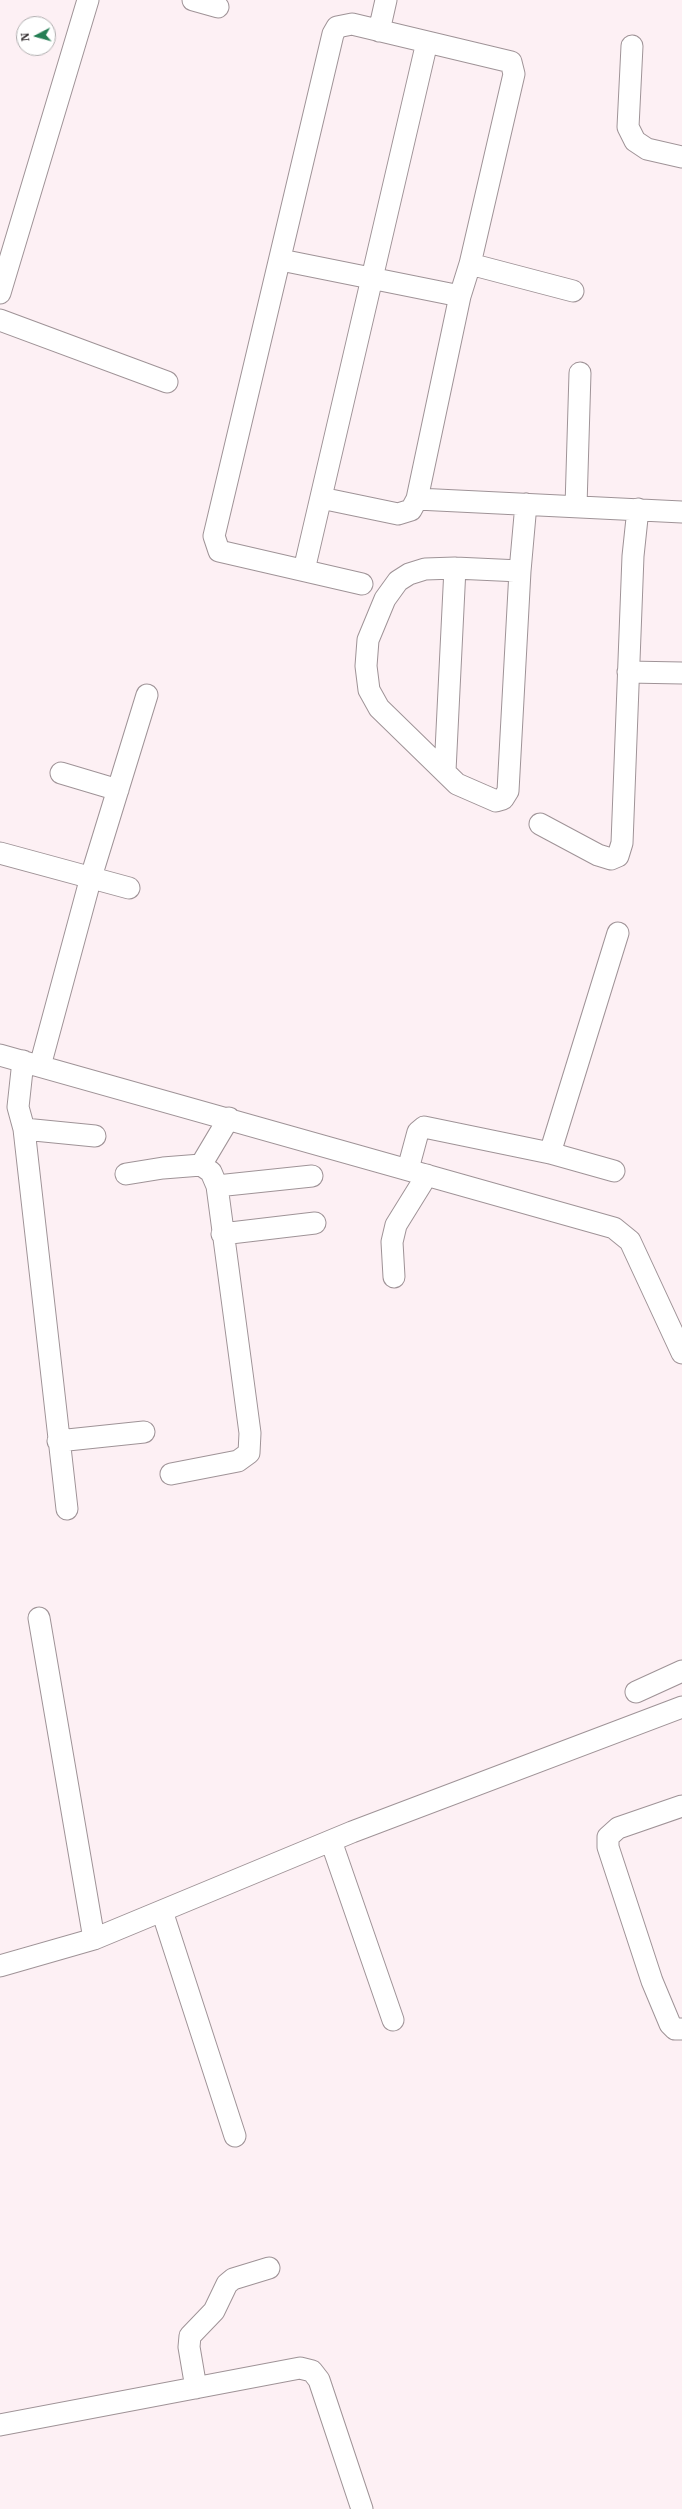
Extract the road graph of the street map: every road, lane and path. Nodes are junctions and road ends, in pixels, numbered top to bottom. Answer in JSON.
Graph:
{"nodes":[{"id":1,"x":88,"y":0,"type":"edge"},
{"id":2,"x":193,"y":0,"type":"edge"},
{"id":3,"x":386,"y":0,"type":"edge"},
{"id":4,"x":218,"y":7,"type":"dead end"},
{"id":5,"x":379,"y":31,"type":"junction"},
{"id":6,"x":427,"y":42,"type":"junction"},
{"id":7,"x":632,"y":46,"type":"dead end"},
{"id":8,"x":682,"y":158,"type":"edge"},
{"id":9,"x":281,"y":260,"type":"junction"},
{"id":10,"x":470,"y":264,"type":"junction"},
{"id":11,"x":372,"y":279,"type":"junction"},
{"id":12,"x":573,"y":291,"type":"dead end"},
{"id":13,"x":0,"y":294,"type":"edge"},
{"id":14,"x":460,"y":296,"type":"junction"},
{"id":15,"x":0,"y":320,"type":"edge"},
{"id":16,"x":580,"y":373,"type":"dead end"},
{"id":17,"x":167,"y":382,"type":"dead end"},
{"id":18,"x":321,"y":498,"type":"junction"},
{"id":19,"x":417,"y":499,"type":"junction"},
{"id":20,"x":526,"y":504,"type":"junction"},
{"id":21,"x":576,"y":506,"type":"junction"},
{"id":22,"x":638,"y":509,"type":"junction"},
{"id":23,"x":682,"y":512,"type":"edge"},
{"id":24,"x":455,"y":568,"type":"junction"},
{"id":25,"x":304,"y":570,"type":"junction"},
{"id":26,"x":520,"y":571,"type":"junction"},
{"id":27,"x":362,"y":584,"type":"dead end"},
{"id":28,"x":628,"y":672,"type":"junction"},
{"id":29,"x":682,"y":673,"type":"edge"},
{"id":30,"x":147,"y":695,"type":"dead end"},
{"id":31,"x":445,"y":771,"type":"junction"},
{"id":32,"x":61,"y":773,"type":"dead end"},
{"id":33,"x":118,"y":790,"type":"junction"},
{"id":34,"x":540,"y":824,"type":"dead end"},
{"id":35,"x":0,"y":853,"type":"edge"},
{"id":36,"x":91,"y":877,"type":"junction"},
{"id":37,"x":129,"y":888,"type":"dead end"},
{"id":38,"x":618,"y":933,"type":"dead end"},
{"id":39,"x":0,"y":1055,"type":"edge"},
{"id":40,"x":32,"y":1063,"type":"junction"},
{"id":41,"x":229,"y":1118,"type":"junction"},
{"id":42,"x":24,"y":1129,"type":"junction"},
{"id":43,"x":95,"y":1136,"type":"dead end"},
{"id":44,"x":550,"y":1153,"type":"junction"},
{"id":45,"x":201,"y":1165,"type":"junction"},
{"id":46,"x":614,"y":1171,"type":"dead end"},
{"id":47,"x":418,"y":1172,"type":"junction"},
{"id":48,"x":126,"y":1174,"type":"dead end"},
{"id":49,"x":312,"y":1176,"type":"dead end"},
{"id":50,"x":217,"y":1186,"type":"junction"},
{"id":51,"x":315,"y":1224,"type":"dead end"},
{"id":52,"x":222,"y":1234,"type":"junction"},
{"id":53,"x":394,"y":1277,"type":"dead end"},
{"id":54,"x":682,"y":1353,"type":"edge"},
{"id":55,"x":144,"y":1432,"type":"dead end"},
{"id":56,"x":58,"y":1442,"type":"junction"},
{"id":57,"x":171,"y":1474,"type":"dead end"},
{"id":58,"x":67,"y":1509,"type":"dead end"},
{"id":59,"x":39,"y":1618,"type":"dead end"},
{"id":60,"x":682,"y":1671,"type":"edge"},
{"id":61,"x":636,"y":1692,"type":"dead end"},
{"id":62,"x":682,"y":1707,"type":"edge"},
{"id":63,"x":682,"y":1806,"type":"edge"},
{"id":64,"x":331,"y":1841,"type":"junction"},
{"id":65,"x":162,"y":1911,"type":"junction"},
{"id":66,"x":94,"y":1939,"type":"junction"},
{"id":67,"x":0,"y":1966,"type":"edge"},
{"id":68,"x":393,"y":2020,"type":"dead end"},
{"id":69,"x":682,"y":2029,"type":"edge"},
{"id":70,"x":235,"y":2136,"type":"dead end"},
{"id":71,"x":269,"y":2268,"type":"dead end"},
{"id":72,"x":196,"y":2388,"type":"junction"},
{"id":73,"x":0,"y":2426,"type":"edge"},
{"id":74,"x":362,"y":2509,"type":"edge"}],
"edges":[{"from":1,"to":13,"type":"street"},
{"from":2,"to":4,"type":"street"},
{"from":3,"to":5,"type":"street"},
{"from":5,"to":6,"type":"street"},
{"from":5,"to":9,"type":"street"},
{"from":6,"to":10,"type":"street"},
{"from":6,"to":11,"type":"street"},
{"from":7,"to":8,"type":"street"},
{"from":9,"to":11,"type":"street"},
{"from":9,"to":25,"type":"street"},
{"from":10,"to":12,"type":"street"},
{"from":10,"to":14,"type":"street"},
{"from":11,"to":14,"type":"street"},
{"from":11,"to":18,"type":"street"},
{"from":14,"to":19,"type":"street"},
{"from":15,"to":17,"type":"street"},
{"from":16,"to":21,"type":"street"},
{"from":18,"to":19,"type":"street"},
{"from":18,"to":25,"type":"street"},
{"from":19,"to":20,"type":"street"},
{"from":20,"to":21,"type":"street"},
{"from":20,"to":26,"type":"street"},
{"from":21,"to":22,"type":"street"},
{"from":22,"to":23,"type":"street"},
{"from":22,"to":28,"type":"street"},
{"from":24,"to":26,"type":"street"},
{"from":24,"to":31,"type":"street"},
{"from":24,"to":31,"type":"street"},
{"from":25,"to":27,"type":"street"},
{"from":26,"to":31,"type":"street"},
{"from":28,"to":29,"type":"street"},
{"from":28,"to":34,"type":"street"},
{"from":30,"to":33,"type":"street"},
{"from":32,"to":33,"type":"street"},
{"from":33,"to":36,"type":"street"},
{"from":35,"to":36,"type":"street"},
{"from":36,"to":37,"type":"street"},
{"from":36,"to":40,"type":"street"},
{"from":38,"to":44,"type":"street"},
{"from":39,"to":40,"type":"street"},
{"from":40,"to":41,"type":"street"},
{"from":40,"to":42,"type":"street"},
{"from":41,"to":45,"type":"street"},
{"from":41,"to":47,"type":"street"},
{"from":42,"to":43,"type":"street"},
{"from":42,"to":56,"type":"street"},
{"from":44,"to":46,"type":"street"},
{"from":44,"to":47,"type":"street"},
{"from":45,"to":48,"type":"street"},
{"from":45,"to":50,"type":"street"},
{"from":47,"to":53,"type":"street"},
{"from":47,"to":54,"type":"street"},
{"from":49,"to":50,"type":"street"},
{"from":50,"to":52,"type":"street"},
{"from":51,"to":52,"type":"street"},
{"from":52,"to":57,"type":"street"},
{"from":55,"to":56,"type":"street"},
{"from":56,"to":58,"type":"street"},
{"from":59,"to":66,"type":"street"},
{"from":60,"to":61,"type":"street"},
{"from":62,"to":64,"type":"street"},
{"from":63,"to":69,"type":"street"},
{"from":64,"to":65,"type":"street"},
{"from":64,"to":68,"type":"street"},
{"from":65,"to":66,"type":"street"},
{"from":65,"to":70,"type":"street"},
{"from":66,"to":67,"type":"street"},
{"from":71,"to":72,"type":"street"},
{"from":72,"to":73,"type":"street"},
{"from":72,"to":74,"type":"street"}]}
